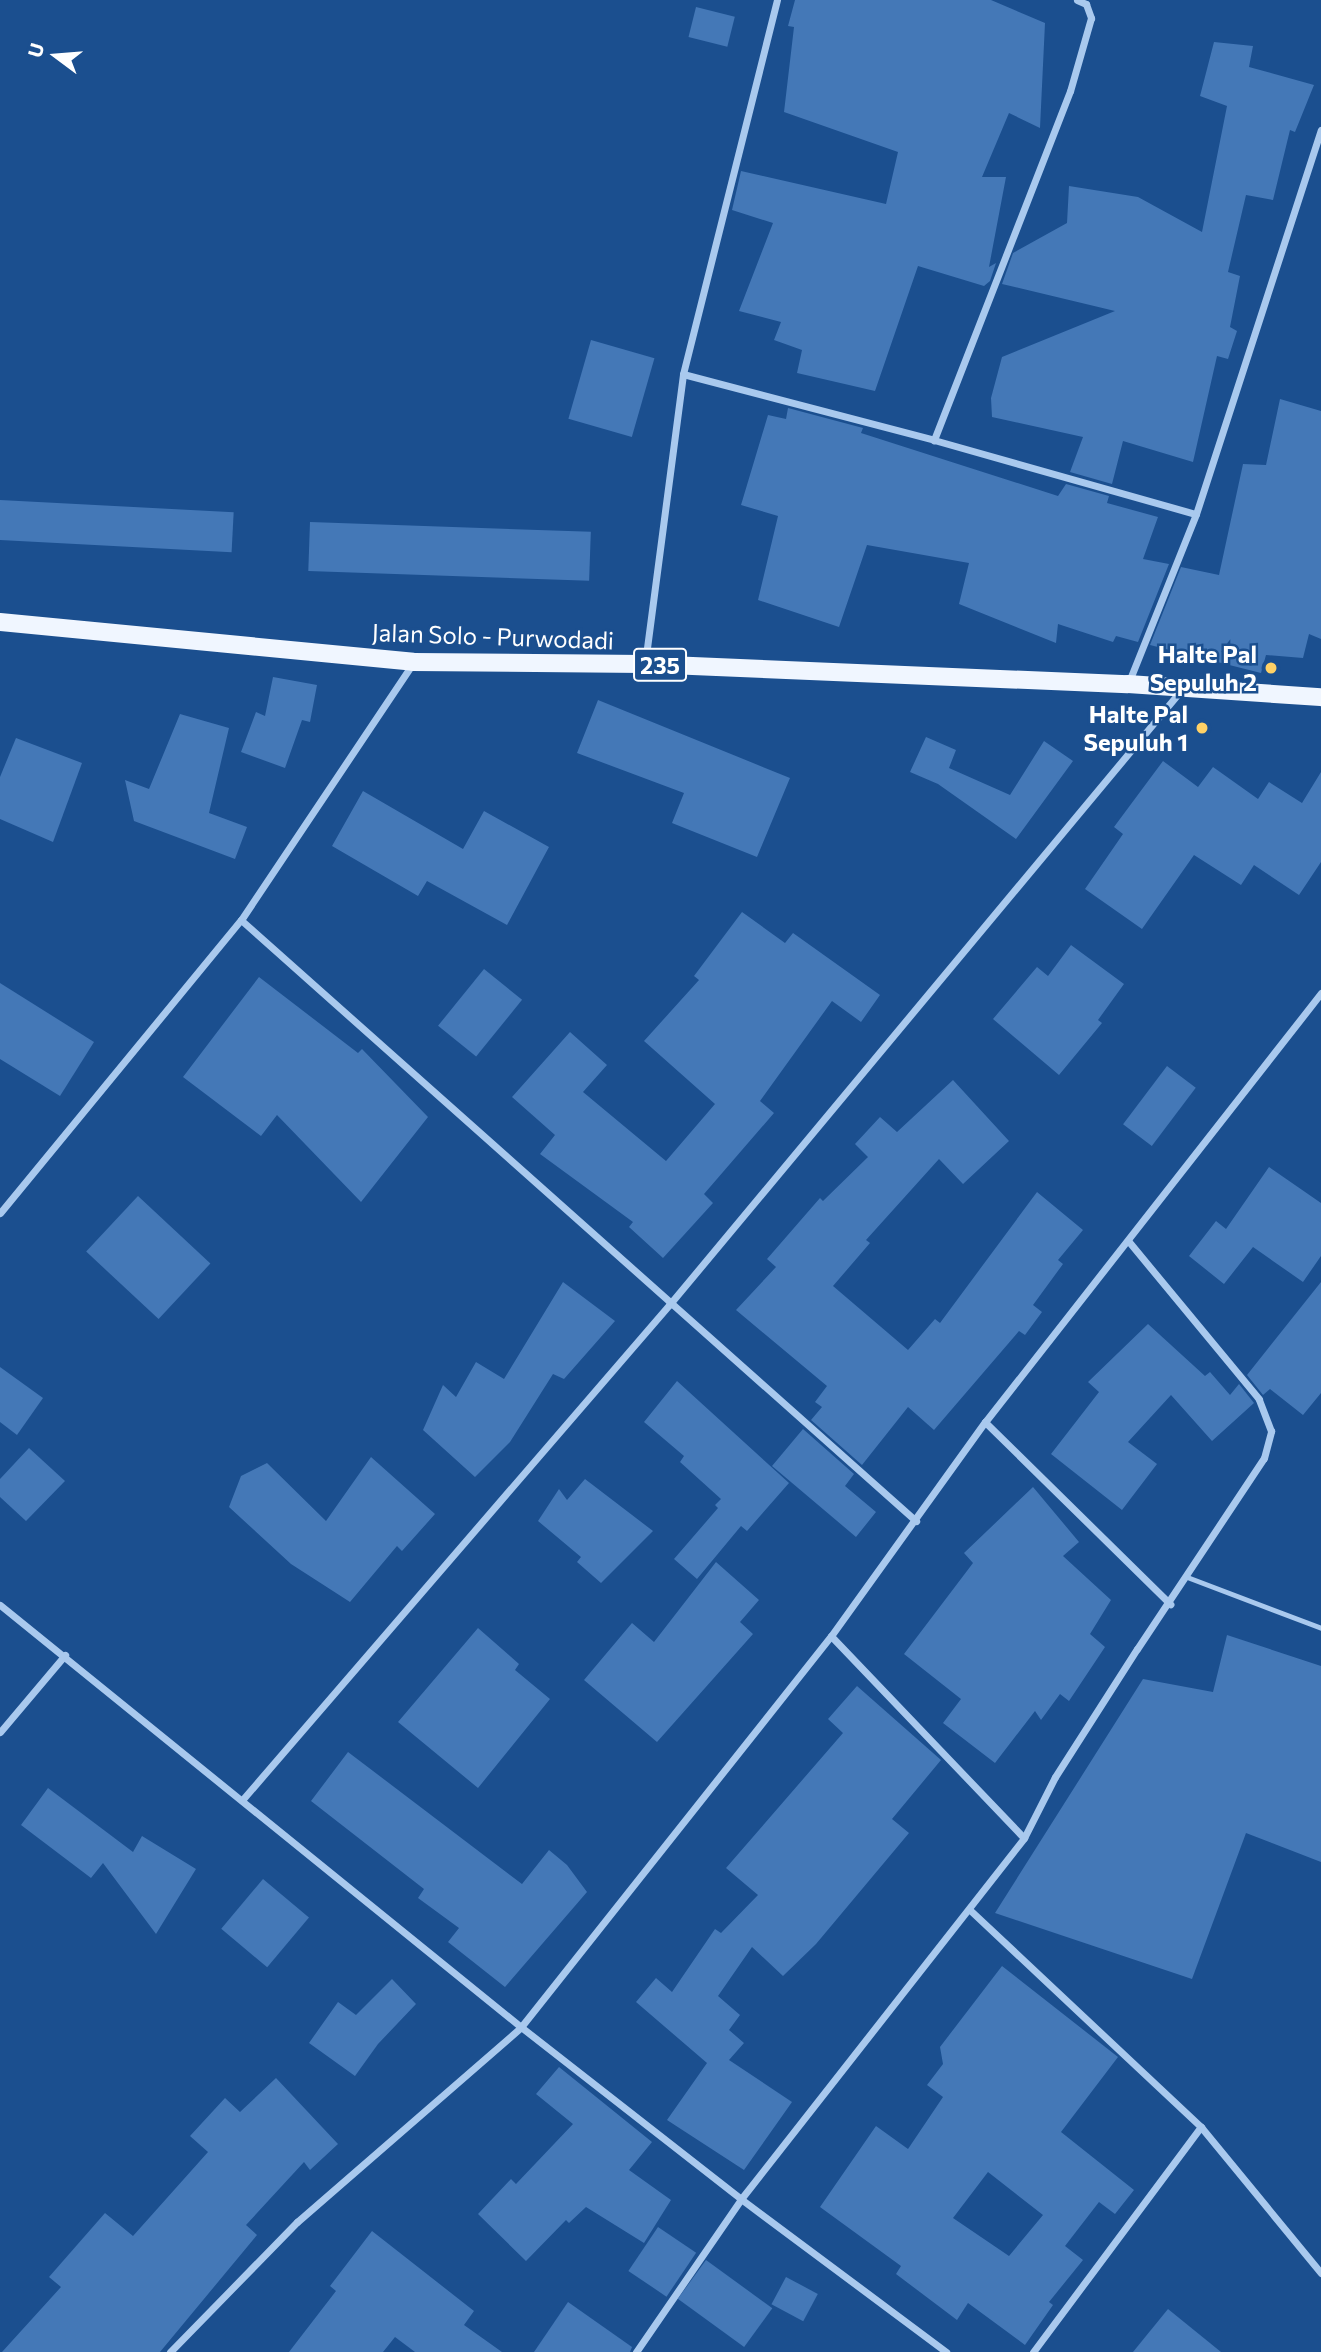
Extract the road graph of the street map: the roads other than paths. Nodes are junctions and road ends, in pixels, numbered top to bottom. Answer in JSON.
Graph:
{"nodes":[{"id":1,"x":777,"y":0,"type":"edge"},
{"id":2,"x":1077,"y":0,"type":"edge"},
{"id":3,"x":1321,"y":130,"type":"edge"},
{"id":4,"x":683,"y":374,"type":"junction"},
{"id":5,"x":934,"y":440,"type":"junction"},
{"id":6,"x":1196,"y":514,"type":"junction"},
{"id":7,"x":0,"y":622,"type":"edge"},
{"id":8,"x":414,"y":662,"type":"junction"},
{"id":9,"x":645,"y":664,"type":"junction"},
{"id":10,"x":1128,"y":684,"type":"junction"},
{"id":11,"x":1182,"y":689,"type":"junction"},
{"id":12,"x":1321,"y":697,"type":"edge"},
{"id":13,"x":241,"y":920,"type":"junction"},
{"id":14,"x":1321,"y":993,"type":"edge"},
{"id":15,"x":0,"y":1213,"type":"edge"},
{"id":16,"x":1129,"y":1242,"type":"junction"},
{"id":17,"x":669,"y":1304,"type":"junction"},
{"id":18,"x":985,"y":1422,"type":"junction"},
{"id":19,"x":916,"y":1521,"type":"junction"},
{"id":20,"x":1186,"y":1577,"type":"junction"},
{"id":21,"x":1170,"y":1604,"type":"junction"},
{"id":22,"x":0,"y":1605,"type":"edge"},
{"id":23,"x":1321,"y":1628,"type":"edge"},
{"id":24,"x":831,"y":1636,"type":"junction"},
{"id":25,"x":65,"y":1654,"type":"junction"},
{"id":26,"x":0,"y":1732,"type":"edge"},
{"id":27,"x":243,"y":1799,"type":"junction"},
{"id":28,"x":1024,"y":1838,"type":"junction"},
{"id":29,"x":971,"y":1910,"type":"junction"},
{"id":30,"x":522,"y":2027,"type":"junction"},
{"id":31,"x":1201,"y":2127,"type":"junction"},
{"id":32,"x":741,"y":2199,"type":"junction"},
{"id":33,"x":1321,"y":2273,"type":"edge"},
{"id":34,"x":170,"y":2352,"type":"edge"},
{"id":35,"x":636,"y":2352,"type":"edge"},
{"id":36,"x":946,"y":2352,"type":"edge"},
{"id":37,"x":1033,"y":2352,"type":"edge"}],
"edges":[{"from":1,"to":4,"type":"street"},
{"from":2,"to":5,"type":"street"},
{"from":3,"to":6,"type":"street"},
{"from":4,"to":5,"type":"street"},
{"from":4,"to":9,"type":"street"},
{"from":5,"to":6,"type":"street"},
{"from":6,"to":10,"type":"street"},
{"from":7,"to":8,"type":"main road","name":"Jalan Solo - Purwodadi","number":"235"},
{"from":8,"to":9,"type":"main road","name":"Jalan Solo - Purwodadi","number":"235"},
{"from":8,"to":13,"type":"street"},
{"from":9,"to":10,"type":"main road","name":"Jalan Solo - Purwodadi","number":"235"},
{"from":10,"to":11,"type":"main road","name":"Jalan Solo - Purwodadi","number":"235"},
{"from":11,"to":12,"type":"main road","name":"Jalan Solo - Purwodadi","number":"235"},
{"from":11,"to":17,"type":"street"},
{"from":13,"to":15,"type":"street"},
{"from":13,"to":17,"type":"street"},
{"from":14,"to":16,"type":"street"},
{"from":16,"to":18,"type":"street"},
{"from":16,"to":20,"type":"street"},
{"from":17,"to":19,"type":"street"},
{"from":17,"to":27,"type":"street"},
{"from":18,"to":19,"type":"street"},
{"from":18,"to":21,"type":"street"},
{"from":19,"to":24,"type":"street"},
{"from":20,"to":21,"type":"street"},
{"from":20,"to":23,"type":"lane"},
{"from":21,"to":28,"type":"street"},
{"from":22,"to":25,"type":"street"},
{"from":24,"to":28,"type":"street"},
{"from":24,"to":30,"type":"street"},
{"from":25,"to":26,"type":"street"},
{"from":25,"to":27,"type":"street"},
{"from":27,"to":30,"type":"street"},
{"from":28,"to":29,"type":"street"},
{"from":29,"to":31,"type":"street"},
{"from":29,"to":32,"type":"street"},
{"from":30,"to":32,"type":"street"},
{"from":30,"to":34,"type":"street"},
{"from":31,"to":33,"type":"street"},
{"from":31,"to":37,"type":"street"},
{"from":32,"to":35,"type":"street"},
{"from":32,"to":36,"type":"street"}]}
